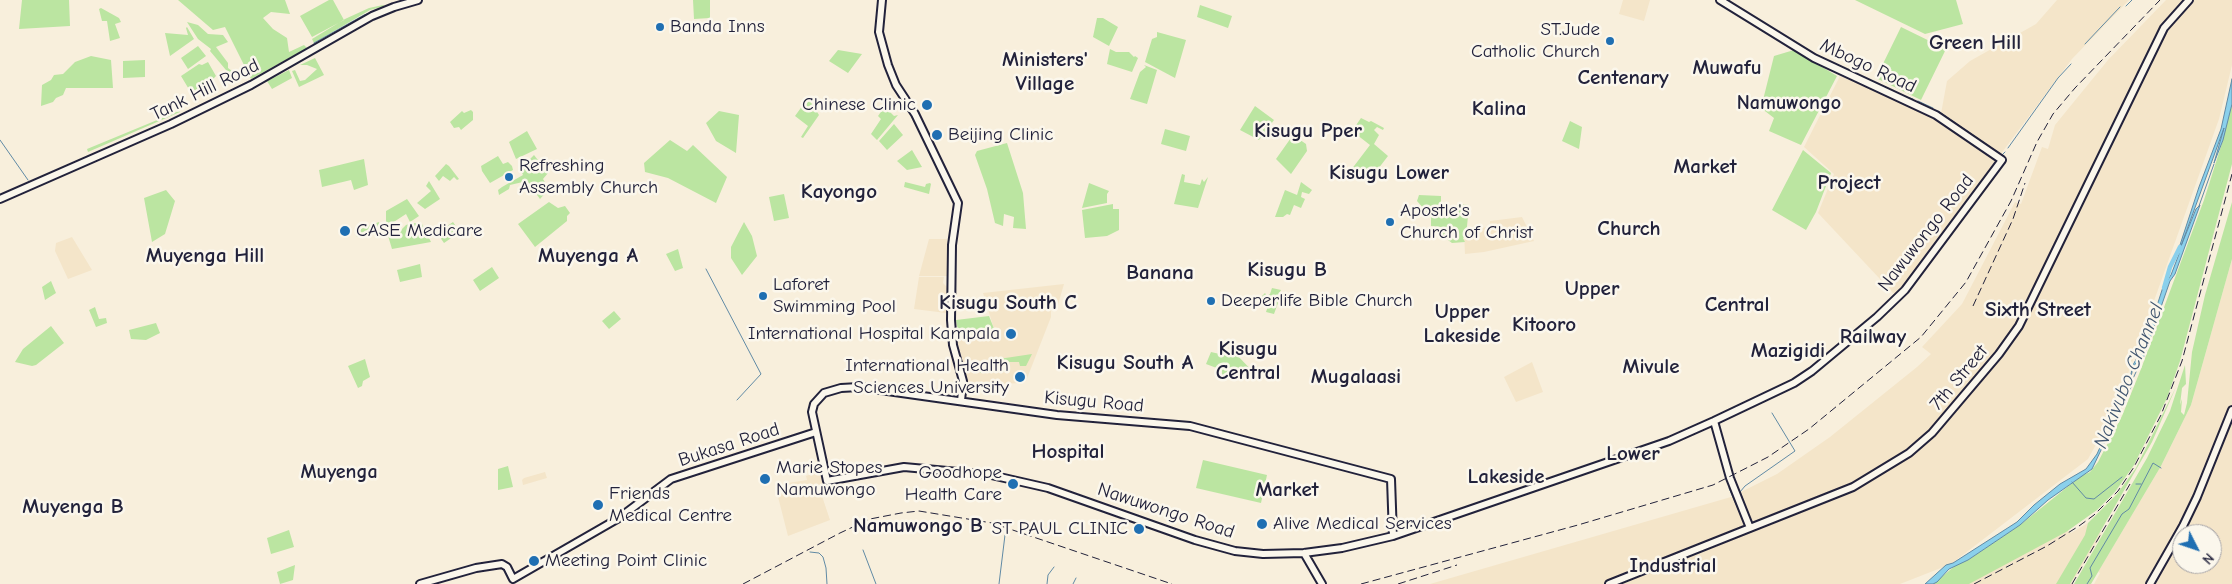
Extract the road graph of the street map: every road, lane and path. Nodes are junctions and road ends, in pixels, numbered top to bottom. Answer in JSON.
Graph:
{"nodes":[{"id":1,"x":418,"y":0,"type":"edge"},
{"id":2,"x":882,"y":0,"type":"edge"},
{"id":3,"x":1720,"y":0,"type":"edge"},
{"id":4,"x":2189,"y":0,"type":"edge"},
{"id":5,"x":2002,"y":160,"type":"joint"},
{"id":6,"x":0,"y":199,"type":"edge"},
{"id":7,"x":961,"y":402,"type":"junction"},
{"id":8,"x":2232,"y":410,"type":"edge"},
{"id":9,"x":1714,"y":422,"type":"junction"},
{"id":10,"x":816,"y":432,"type":"junction"},
{"id":11,"x":827,"y":481,"type":"joint"},
{"id":12,"x":1750,"y":528,"type":"junction"},
{"id":13,"x":1394,"y":536,"type":"junction"},
{"id":14,"x":1304,"y":553,"type":"junction"},
{"id":15,"x":420,"y":584,"type":"edge"},
{"id":16,"x":1322,"y":584,"type":"edge"},
{"id":17,"x":1609,"y":584,"type":"edge"},
{"id":18,"x":2150,"y":584,"type":"edge"}],
"edges":[{"from":1,"to":6,"type":"street","name":"Tank Hill Road"},
{"from":2,"to":7,"type":"street"},
{"from":3,"to":5,"type":"street","name":"Mbogo Road"},
{"from":4,"to":12,"type":"street","name":"7th Street"},
{"from":5,"to":9,"type":"street","name":"Nawuwongo Road"},
{"from":7,"to":10,"type":"street","name":"Kisugu Road"},
{"from":7,"to":13,"type":"street","name":"Kisugu Road"},
{"from":8,"to":18,"type":"street"},
{"from":9,"to":12,"type":"street"},
{"from":9,"to":13,"type":"street","name":"Nawuwongo Road"},
{"from":10,"to":11,"type":"street","name":"Kisugu Road"},
{"from":10,"to":15,"type":"street","name":"Bukasa Road"},
{"from":11,"to":14,"type":"street","name":"Nawuwongo Road"},
{"from":12,"to":17,"type":"street","name":"7th Street"},
{"from":13,"to":14,"type":"street","name":"Nawuwongo Road"},
{"from":14,"to":16,"type":"street"}]}
